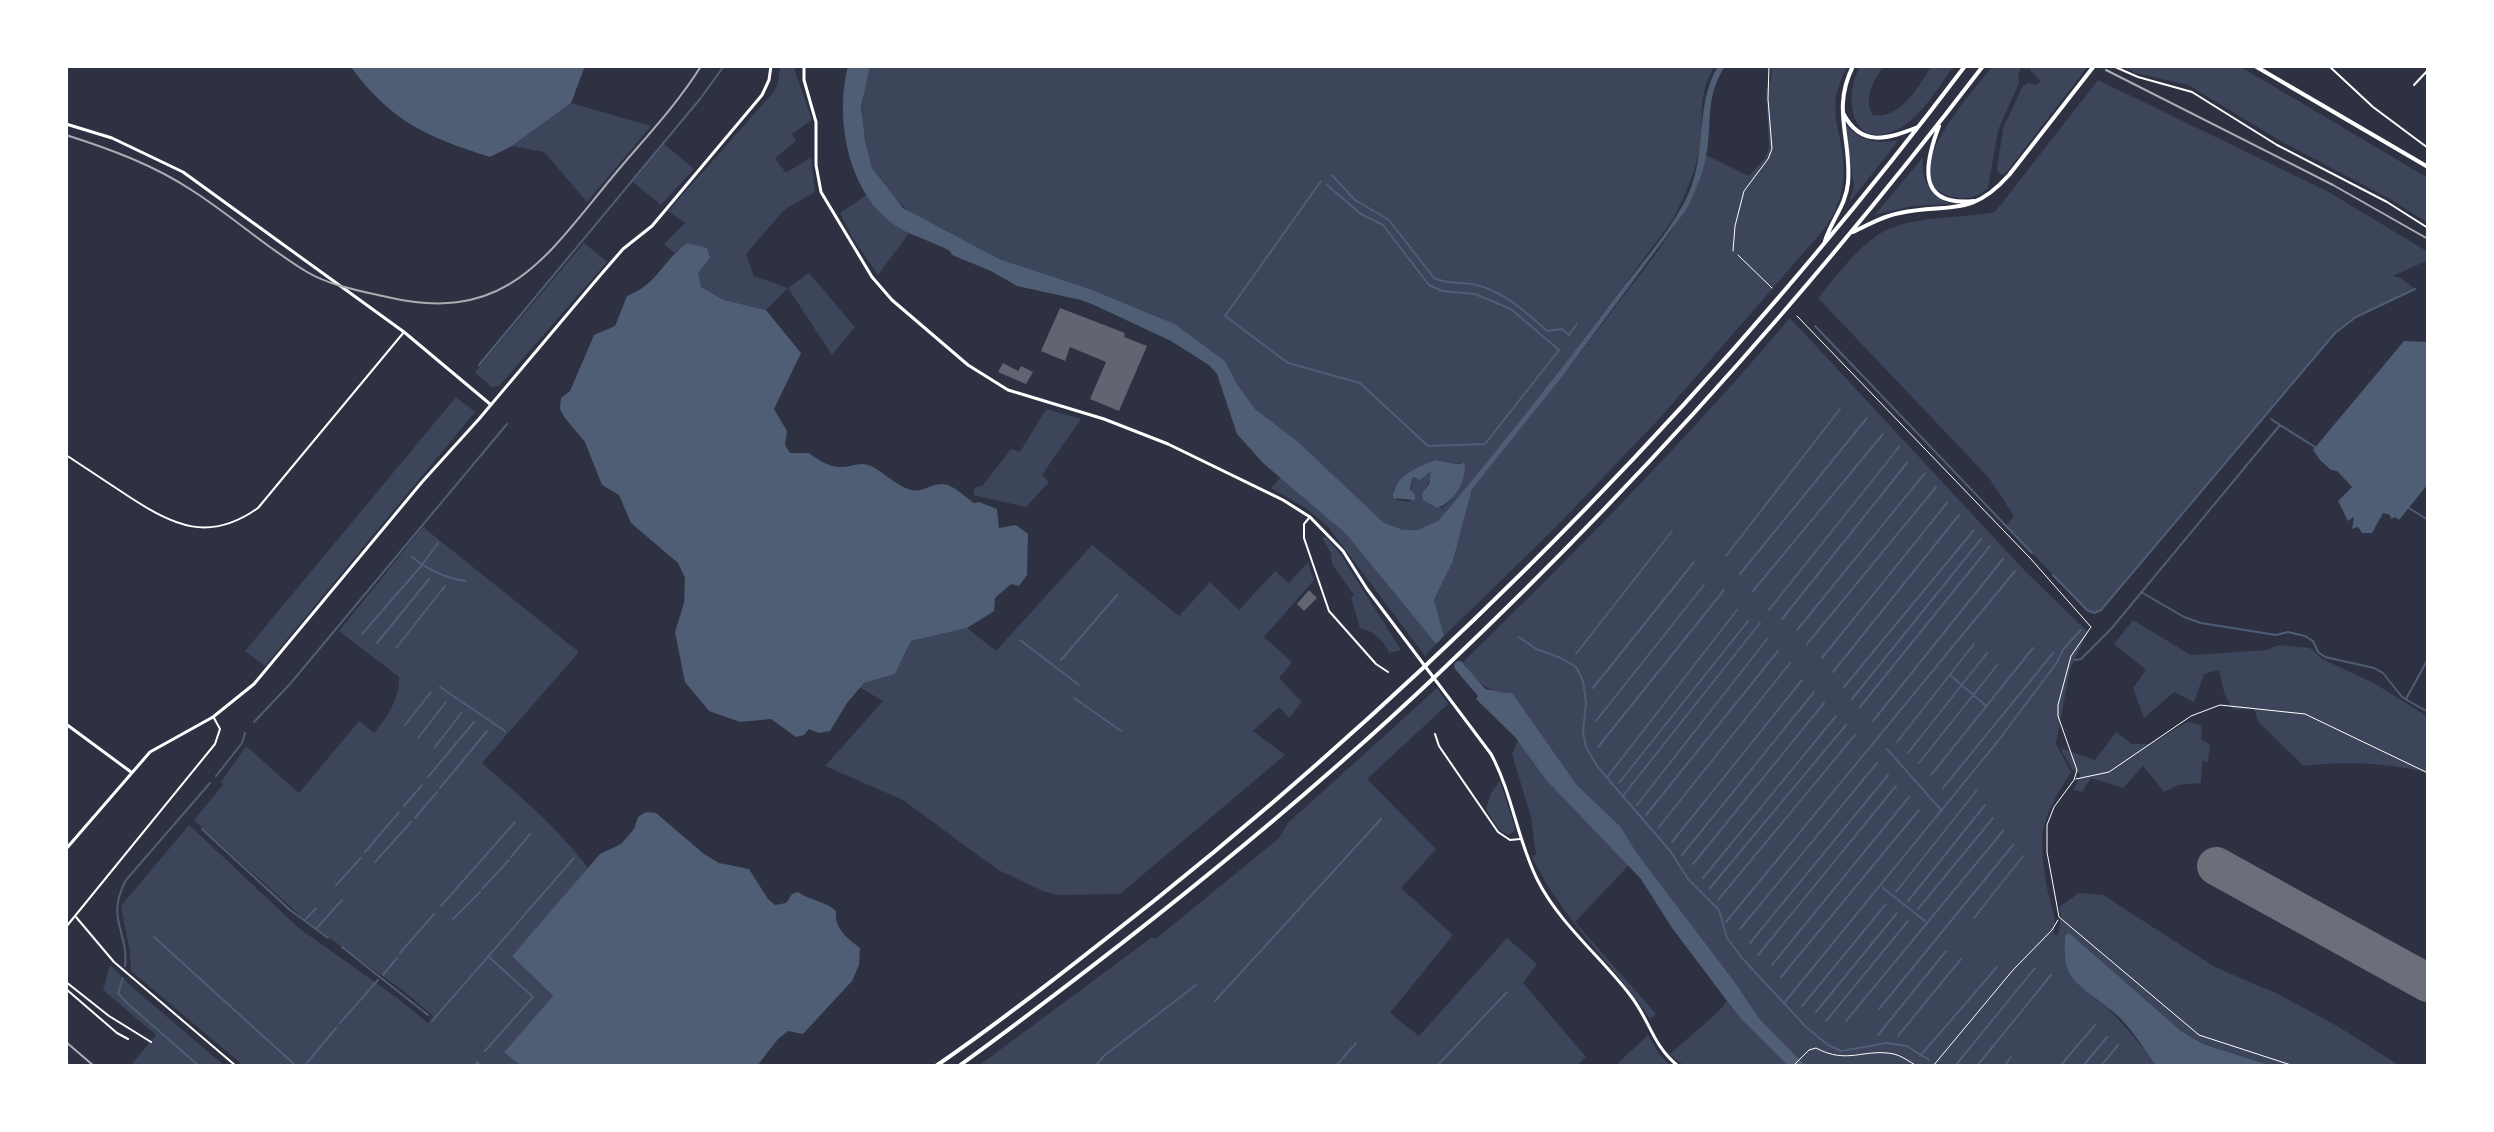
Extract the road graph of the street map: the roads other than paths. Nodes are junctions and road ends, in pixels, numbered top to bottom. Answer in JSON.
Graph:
{"nodes":[{"id":1,"x":771,"y":66,"type":"edge"},
{"id":2,"x":804,"y":66,"type":"edge"},
{"id":3,"x":1769,"y":66,"type":"edge"},
{"id":4,"x":1853,"y":66,"type":"edge"},
{"id":5,"x":1965,"y":66,"type":"edge"},
{"id":6,"x":1983,"y":66,"type":"edge"},
{"id":7,"x":2094,"y":66,"type":"edge"},
{"id":8,"x":2113,"y":66,"type":"edge"},
{"id":9,"x":2255,"y":66,"type":"edge"},
{"id":10,"x":2262,"y":66,"type":"edge"},
{"id":11,"x":2329,"y":66,"type":"edge"},
{"id":12,"x":2428,"y":70,"type":"edge"},
{"id":13,"x":2273,"y":76,"type":"junction"},
{"id":14,"x":2414,"y":85,"type":"dead end"},
{"id":15,"x":1841,"y":109,"type":"junction"},
{"id":16,"x":1941,"y":121,"type":"junction"},
{"id":17,"x":66,"y":124,"type":"edge"},
{"id":18,"x":1920,"y":126,"type":"junction"},
{"id":19,"x":2428,"y":148,"type":"edge"},
{"id":20,"x":2428,"y":167,"type":"edge"},
{"id":21,"x":1977,"y":201,"type":"junction"},
{"id":22,"x":2428,"y":228,"type":"edge"},
{"id":23,"x":1851,"y":233,"type":"junction"},
{"id":24,"x":1824,"y":243,"type":"junction"},
{"id":25,"x":1733,"y":251,"type":"road end"},
{"id":26,"x":404,"y":332,"type":"junction"},
{"id":27,"x":491,"y":405,"type":"junction"},
{"id":28,"x":66,"y":455,"type":"edge"},
{"id":29,"x":1310,"y":517,"type":"junction"},
{"id":30,"x":1388,"y":672,"type":"dead end"},
{"id":31,"x":213,"y":717,"type":"junction"},
{"id":32,"x":66,"y":724,"type":"edge"},
{"id":33,"x":1435,"y":734,"type":"dead end"},
{"id":34,"x":131,"y":772,"type":"junction"},
{"id":35,"x":1522,"y":839,"type":"junction"},
{"id":36,"x":66,"y":849,"type":"edge"},
{"id":37,"x":75,"y":917,"type":"junction"},
{"id":38,"x":66,"y":927,"type":"edge"},
{"id":39,"x":66,"y":982,"type":"edge"},
{"id":40,"x":66,"y":989,"type":"edge"},
{"id":41,"x":128,"y":1039,"type":"dead end"},
{"id":42,"x":151,"y":1042,"type":"dead end"},
{"id":43,"x":236,"y":1066,"type":"edge"},
{"id":44,"x":936,"y":1066,"type":"edge"},
{"id":45,"x":959,"y":1066,"type":"edge"},
{"id":46,"x":1678,"y":1066,"type":"edge"}],
"edges":[{"from":1,"to":27,"type":"street"},
{"from":2,"to":29,"type":"street"},
{"from":3,"to":25,"type":"lane"},
{"from":4,"to":15,"type":"main road"},
{"from":5,"to":18,"type":"main road"},
{"from":6,"to":16,"type":"main road"},
{"from":7,"to":21,"type":"main road"},
{"from":8,"to":22,"type":"street"},
{"from":9,"to":13,"type":"main road"},
{"from":10,"to":13,"type":"main road"},
{"from":11,"to":19,"type":"street"},
{"from":12,"to":14,"type":"street"},
{"from":13,"to":20,"type":"main road"},
{"from":15,"to":18,"type":"main road"},
{"from":15,"to":24,"type":"main road"},
{"from":16,"to":21,"type":"main road"},
{"from":16,"to":23,"type":"main road"},
{"from":17,"to":26,"type":"street"},
{"from":18,"to":24,"type":"main road"},
{"from":21,"to":23,"type":"main road"},
{"from":23,"to":45,"type":"main road"},
{"from":24,"to":44,"type":"main road"},
{"from":26,"to":27,"type":"street"},
{"from":26,"to":28,"type":"street"},
{"from":27,"to":31,"type":"street"},
{"from":29,"to":30,"type":"street"},
{"from":29,"to":35,"type":"street"},
{"from":31,"to":34,"type":"street"},
{"from":31,"to":37,"type":"street"},
{"from":32,"to":34,"type":"street"},
{"from":33,"to":35,"type":"street"},
{"from":34,"to":36,"type":"street"},
{"from":35,"to":46,"type":"street"},
{"from":37,"to":38,"type":"street"},
{"from":37,"to":43,"type":"street"},
{"from":39,"to":42,"type":"street"},
{"from":40,"to":41,"type":"street"}]}
